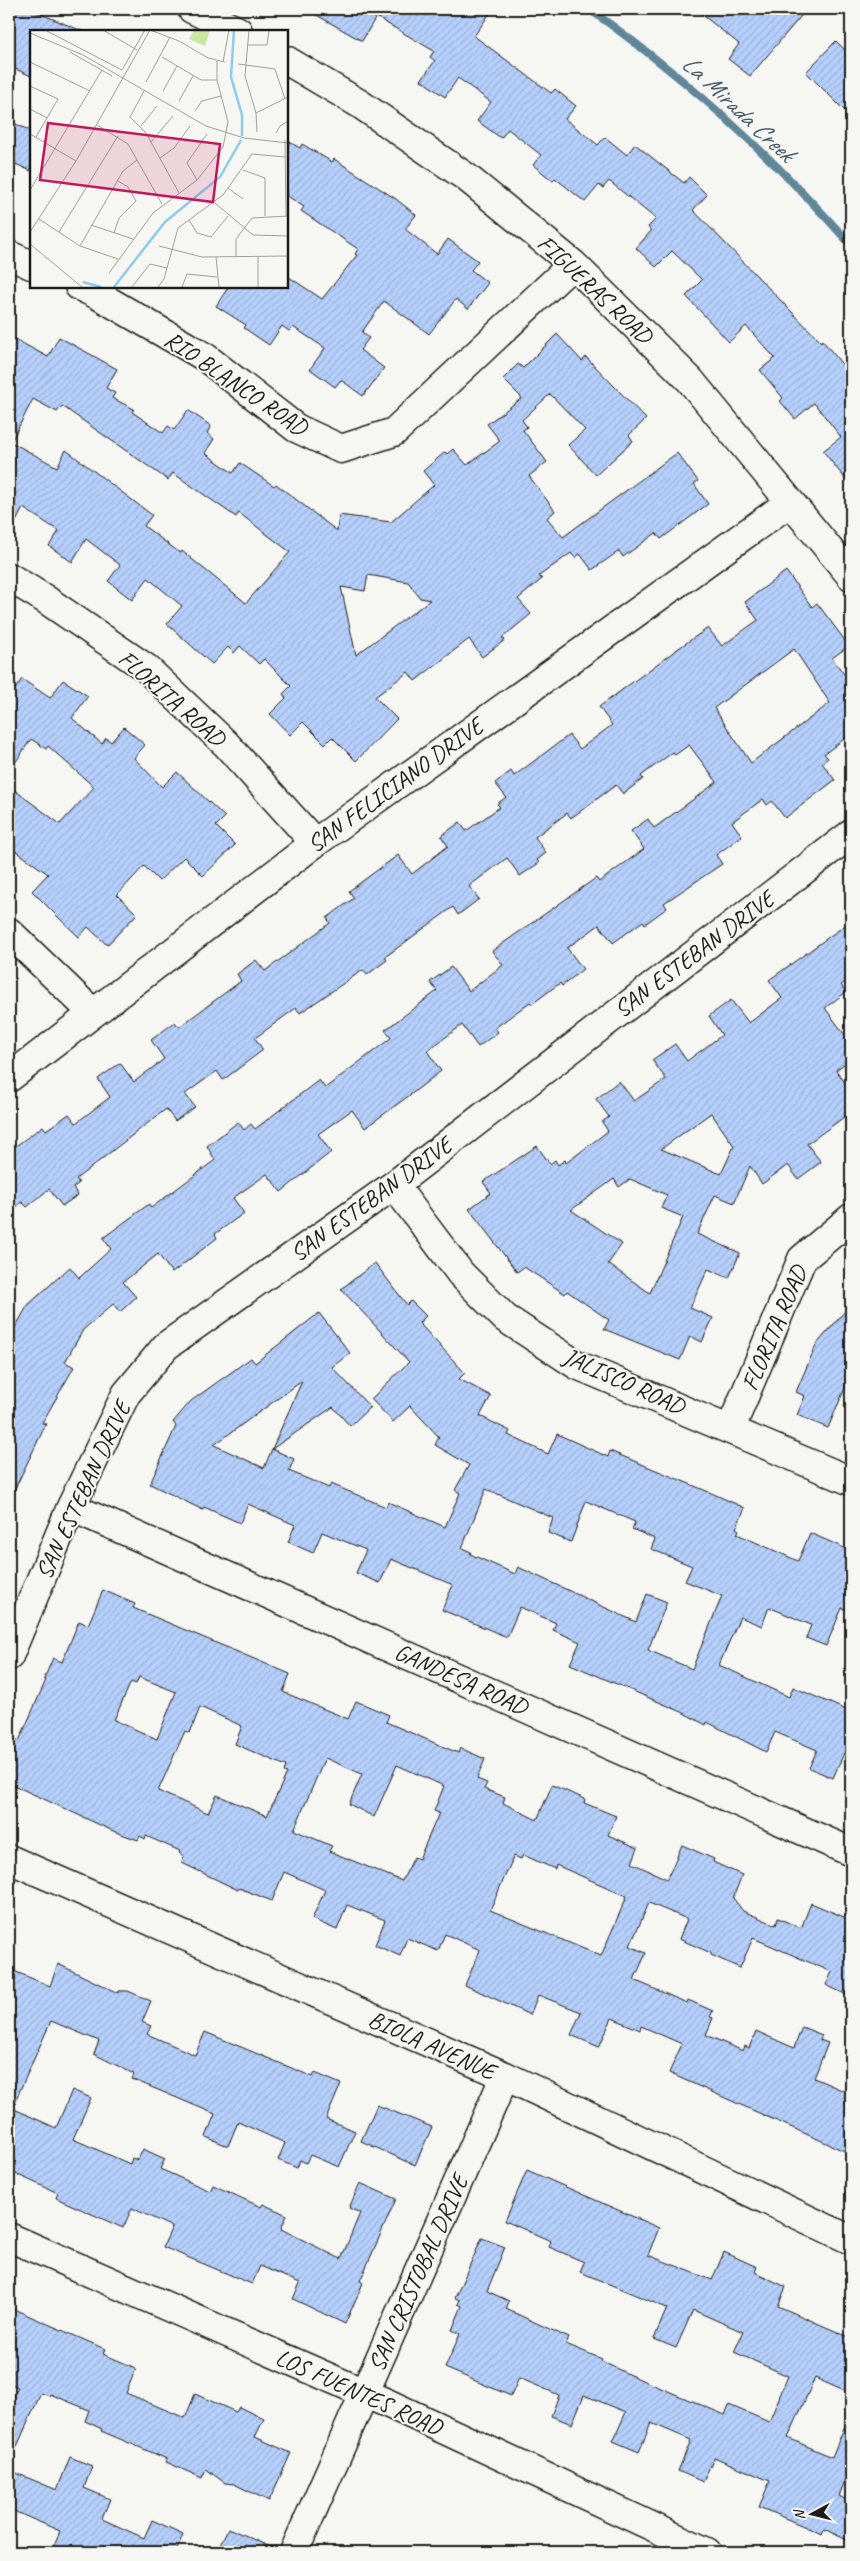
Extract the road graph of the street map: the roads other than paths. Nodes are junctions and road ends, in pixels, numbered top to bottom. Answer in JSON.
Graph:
{"nodes":[{"id":1,"x":192,"y":9,"type":"edge"},
{"id":2,"x":236,"y":30,"type":"edge"},
{"id":3,"x":288,"y":61,"type":"edge"},
{"id":4,"x":9,"y":255,"type":"edge"},
{"id":5,"x":573,"y":264,"type":"junction"},
{"id":6,"x":30,"y":265,"type":"edge"},
{"id":7,"x":83,"y":288,"type":"edge"},
{"id":8,"x":789,"y":503,"type":"junction"},
{"id":9,"x":851,"y":576,"type":"edge"},
{"id":10,"x":9,"y":577,"type":"edge"},
{"id":11,"x":851,"y":834,"type":"edge"},
{"id":12,"x":315,"y":843,"type":"junction"},
{"id":13,"x":9,"y":932,"type":"edge"},
{"id":14,"x":92,"y":1012,"type":"junction"},
{"id":15,"x":9,"y":1078,"type":"edge"},
{"id":16,"x":394,"y":1185,"type":"junction"},
{"id":17,"x":851,"y":1218,"type":"edge"},
{"id":18,"x":731,"y":1428,"type":"junction"},
{"id":19,"x":851,"y":1481,"type":"edge"},
{"id":20,"x":71,"y":1507,"type":"junction"},
{"id":21,"x":9,"y":1656,"type":"edge"},
{"id":22,"x":851,"y":1852,"type":"edge"},
{"id":23,"x":9,"y":1859,"type":"edge"},
{"id":24,"x":505,"y":2076,"type":"junction"},
{"id":25,"x":9,"y":2237,"type":"edge"},
{"id":26,"x":851,"y":2240,"type":"edge"},
{"id":27,"x":364,"y":2393,"type":"junction"},
{"id":28,"x":294,"y":2552,"type":"edge"},
{"id":29,"x":707,"y":2552,"type":"edge"}],
"edges":[{"from":1,"to":2,"type":"street"},
{"from":3,"to":5,"type":"street","name":"FIGUERAS ROAD"},
{"from":4,"to":6,"type":"street"},
{"from":5,"to":7,"type":"street","name":"RIO BLANCO ROAD"},
{"from":5,"to":8,"type":"street","name":"FIGUERAS ROAD"},
{"from":8,"to":9,"type":"street","name":"FIGUERAS ROAD"},
{"from":8,"to":12,"type":"street","name":"SAN FELICIANO DRIVE"},
{"from":10,"to":12,"type":"street","name":"FLORITA ROAD"},
{"from":11,"to":16,"type":"street","name":"SAN ESTEBAN DRIVE"},
{"from":12,"to":14,"type":"street","name":"SAN FELICIANO DRIVE"},
{"from":13,"to":14,"type":"street"},
{"from":14,"to":15,"type":"street","name":"SAN FELICIANO DRIVE"},
{"from":16,"to":18,"type":"street","name":"JALISCO ROAD"},
{"from":16,"to":20,"type":"street","name":"SAN ESTEBAN DRIVE"},
{"from":17,"to":18,"type":"street","name":"FLORITA ROAD"},
{"from":18,"to":19,"type":"street","name":"JALISCO ROAD"},
{"from":20,"to":21,"type":"street","name":"SAN ESTEBAN DRIVE"},
{"from":20,"to":22,"type":"street","name":"GANDESA ROAD"},
{"from":23,"to":24,"type":"street","name":"BIOLA AVENUE"},
{"from":24,"to":26,"type":"street","name":"BIOLA AVENUE"},
{"from":24,"to":27,"type":"street","name":"SAN CRISTOBAL DRIVE"},
{"from":25,"to":27,"type":"street","name":"LOS FUENTES ROAD"},
{"from":27,"to":28,"type":"street","name":"SAN CRISTOBAL DRIVE"},
{"from":27,"to":29,"type":"street","name":"LOS FUENTES ROAD"}]}
